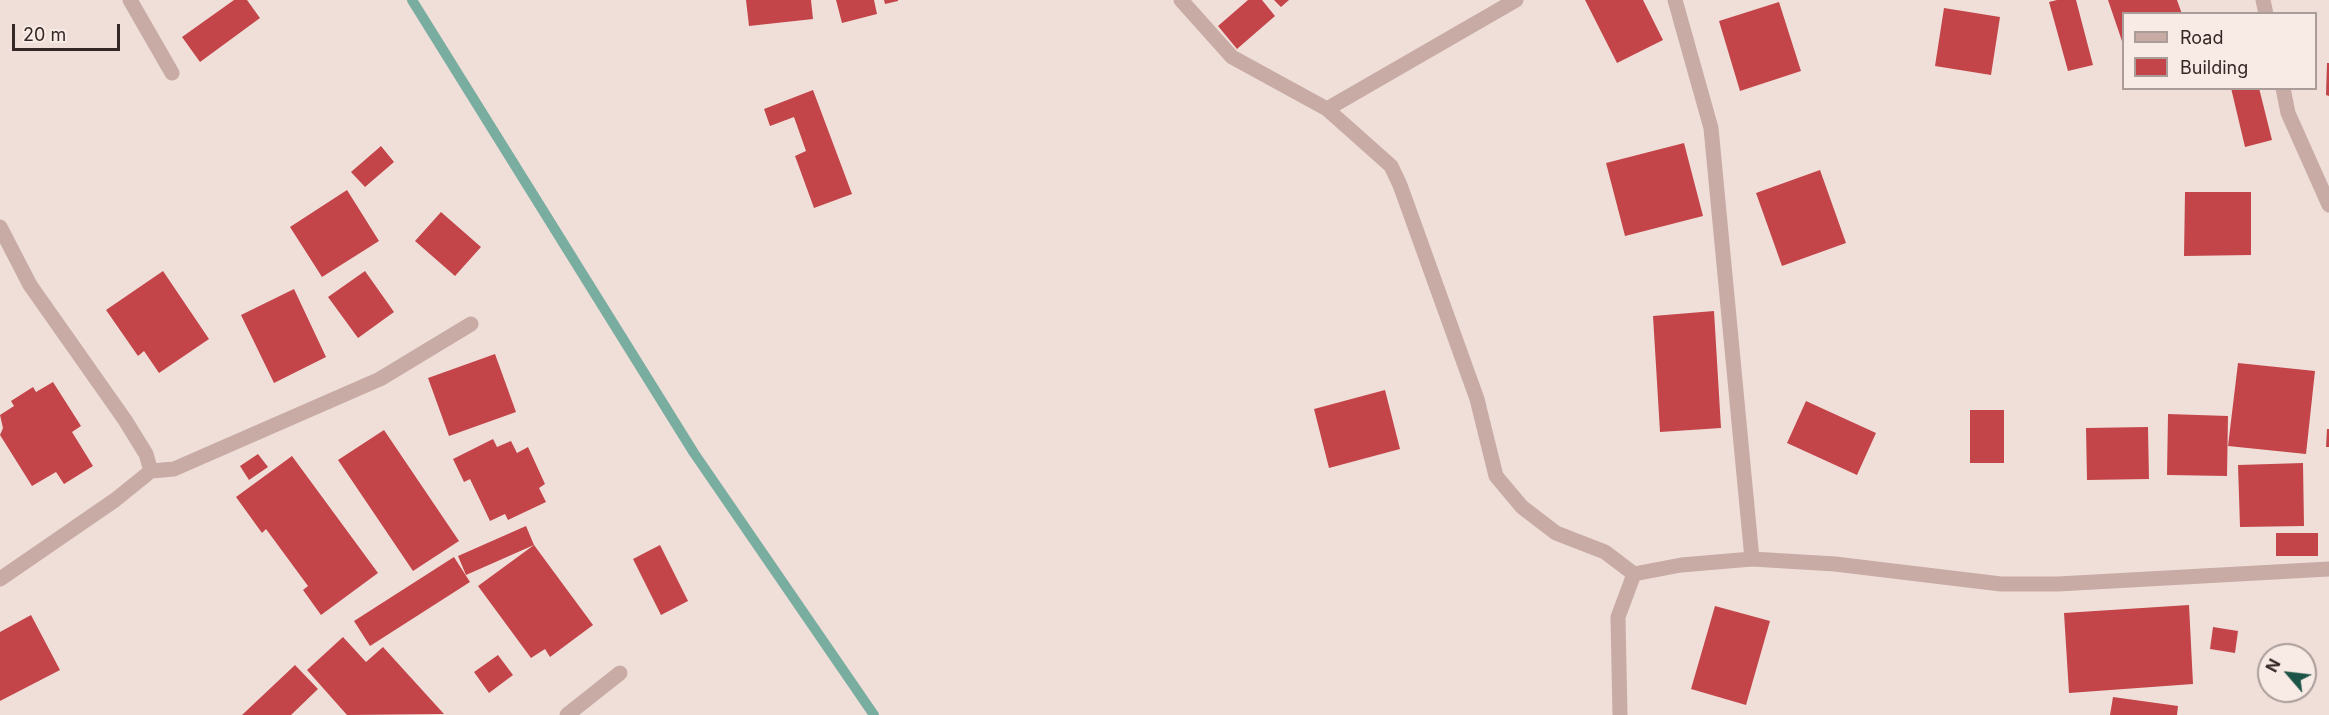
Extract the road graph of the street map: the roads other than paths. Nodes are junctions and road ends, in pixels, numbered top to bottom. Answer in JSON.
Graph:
{"nodes":[{"id":1,"x":130,"y":0,"type":"edge"},
{"id":2,"x":1181,"y":0,"type":"edge"},
{"id":3,"x":1516,"y":0,"type":"edge"},
{"id":4,"x":1675,"y":0,"type":"edge"},
{"id":5,"x":172,"y":73,"type":"dead end"},
{"id":6,"x":2283,"y":90,"type":"edge"},
{"id":7,"x":1327,"y":109,"type":"junction"},
{"id":8,"x":2329,"y":205,"type":"edge"},
{"id":9,"x":0,"y":227,"type":"edge"},
{"id":10,"x":471,"y":324,"type":"dead end"},
{"id":11,"x":152,"y":471,"type":"junction"},
{"id":12,"x":1752,"y":559,"type":"junction"},
{"id":13,"x":2329,"y":569,"type":"edge"},
{"id":14,"x":1634,"y":574,"type":"junction"},
{"id":15,"x":0,"y":579,"type":"edge"},
{"id":16,"x":620,"y":673,"type":"dead end"},
{"id":17,"x":567,"y":715,"type":"edge"},
{"id":18,"x":1620,"y":715,"type":"edge"}],
"edges":[{"from":1,"to":5,"type":"street"},
{"from":2,"to":7,"type":"street"},
{"from":3,"to":7,"type":"street"},
{"from":4,"to":12,"type":"street"},
{"from":6,"to":8,"type":"street"},
{"from":7,"to":14,"type":"street"},
{"from":9,"to":11,"type":"street"},
{"from":10,"to":11,"type":"street"},
{"from":11,"to":15,"type":"street"},
{"from":12,"to":13,"type":"street"},
{"from":12,"to":14,"type":"street"},
{"from":14,"to":18,"type":"street"},
{"from":16,"to":17,"type":"street"}]}
